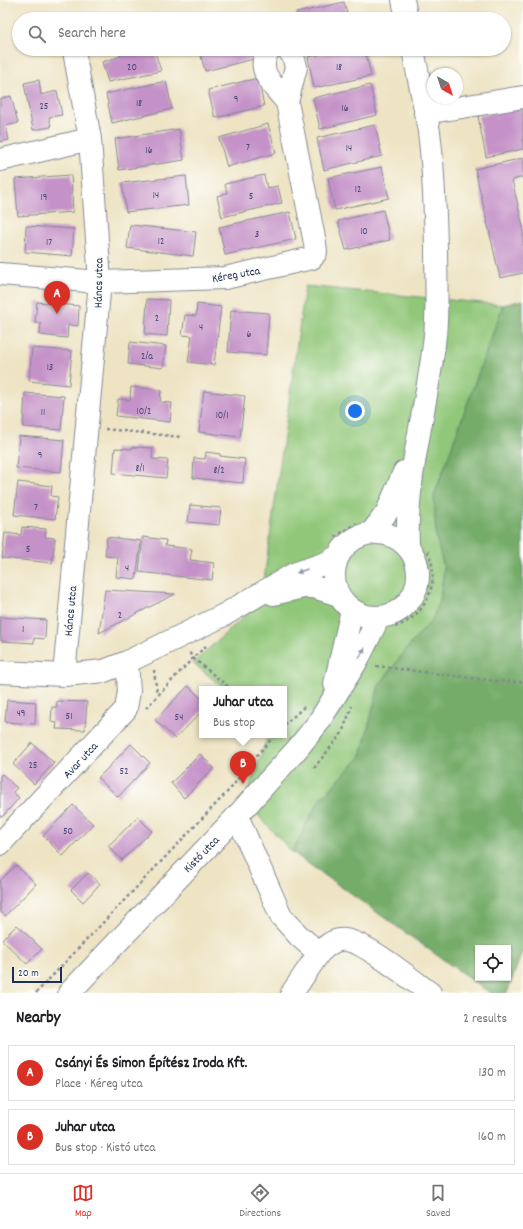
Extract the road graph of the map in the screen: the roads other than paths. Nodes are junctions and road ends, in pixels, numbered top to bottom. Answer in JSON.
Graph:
{"nodes":[{"id":1,"x":403,"y":0,"type":"edge"},
{"id":2,"x":406,"y":12,"type":"edge"},
{"id":3,"x":75,"y":56,"type":"edge"},
{"id":4,"x":265,"y":56,"type":"edge"},
{"id":5,"x":293,"y":56,"type":"edge"},
{"id":6,"x":413,"y":56,"type":"edge"},
{"id":7,"x":523,"y":96,"type":"edge"},
{"id":8,"x":287,"y":102,"type":"junction"},
{"id":9,"x":425,"y":113,"type":"junction"},
{"id":10,"x":90,"y":139,"type":"junction"},
{"id":11,"x":0,"y":160,"type":"edge"},
{"id":12,"x":0,"y":274,"type":"edge"},
{"id":13,"x":100,"y":282,"type":"junction"},
{"id":14,"x":416,"y":446,"type":"junction"},
{"id":15,"x":372,"y":532,"type":"junction"},
{"id":16,"x":417,"y":547,"type":"junction"},
{"id":17,"x":338,"y":556,"type":"junction"},
{"id":18,"x":252,"y":599,"type":"junction"},
{"id":19,"x":345,"y":602,"type":"junction"},
{"id":20,"x":384,"y":624,"type":"junction"},
{"id":21,"x":127,"y":662,"type":"junction"},
{"id":22,"x":0,"y":672,"type":"edge"},
{"id":23,"x":64,"y":675,"type":"junction"},
{"id":24,"x":316,"y":706,"type":"junction"},
{"id":25,"x":237,"y":816,"type":"junction"},
{"id":26,"x":0,"y":844,"type":"edge"},
{"id":27,"x":319,"y":953,"type":"junction"},
{"id":28,"x":68,"y":993,"type":"edge"},
{"id":29,"x":292,"y":993,"type":"edge"},
{"id":30,"x":430,"y":993,"type":"edge"}],
"edges":[{"from":1,"to":2,"type":"street"},
{"from":3,"to":10,"type":"street","name":"Háncs utca"},
{"from":4,"to":8,"type":"street","name":"Kéreg utca"},
{"from":5,"to":8,"type":"street","name":"Kéreg utca"},
{"from":6,"to":9,"type":"street"},
{"from":7,"to":9,"type":"street"},
{"from":8,"to":13,"type":"street","name":"Kéreg utca"},
{"from":9,"to":14,"type":"street"},
{"from":10,"to":11,"type":"street"},
{"from":10,"to":13,"type":"street","name":"Háncs utca"},
{"from":12,"to":13,"type":"street","name":"Kéreg utca"},
{"from":13,"to":23,"type":"street","name":"Háncs utca"},
{"from":14,"to":15,"type":"street"},
{"from":14,"to":16,"type":"street"},
{"from":15,"to":16,"type":"street"},
{"from":15,"to":17,"type":"street"},
{"from":16,"to":20,"type":"street"},
{"from":17,"to":18,"type":"street","one_way":true},
{"from":17,"to":19,"type":"street"},
{"from":18,"to":19,"type":"street"},
{"from":18,"to":21,"type":"street"},
{"from":19,"to":20,"type":"street"},
{"from":19,"to":24,"type":"street","name":"Kistó utca"},
{"from":24,"to":20,"type":"street","name":"Kistó utca","one_way":true},
{"from":21,"to":23,"type":"street"},
{"from":21,"to":26,"type":"street","name":"Avar utca"},
{"from":22,"to":23,"type":"street"},
{"from":24,"to":25,"type":"street","name":"Kistó utca"},
{"from":25,"to":27,"type":"street"},
{"from":25,"to":28,"type":"street","name":"Kistó utca"},
{"from":27,"to":29,"type":"street"},
{"from":27,"to":30,"type":"street"}]}
